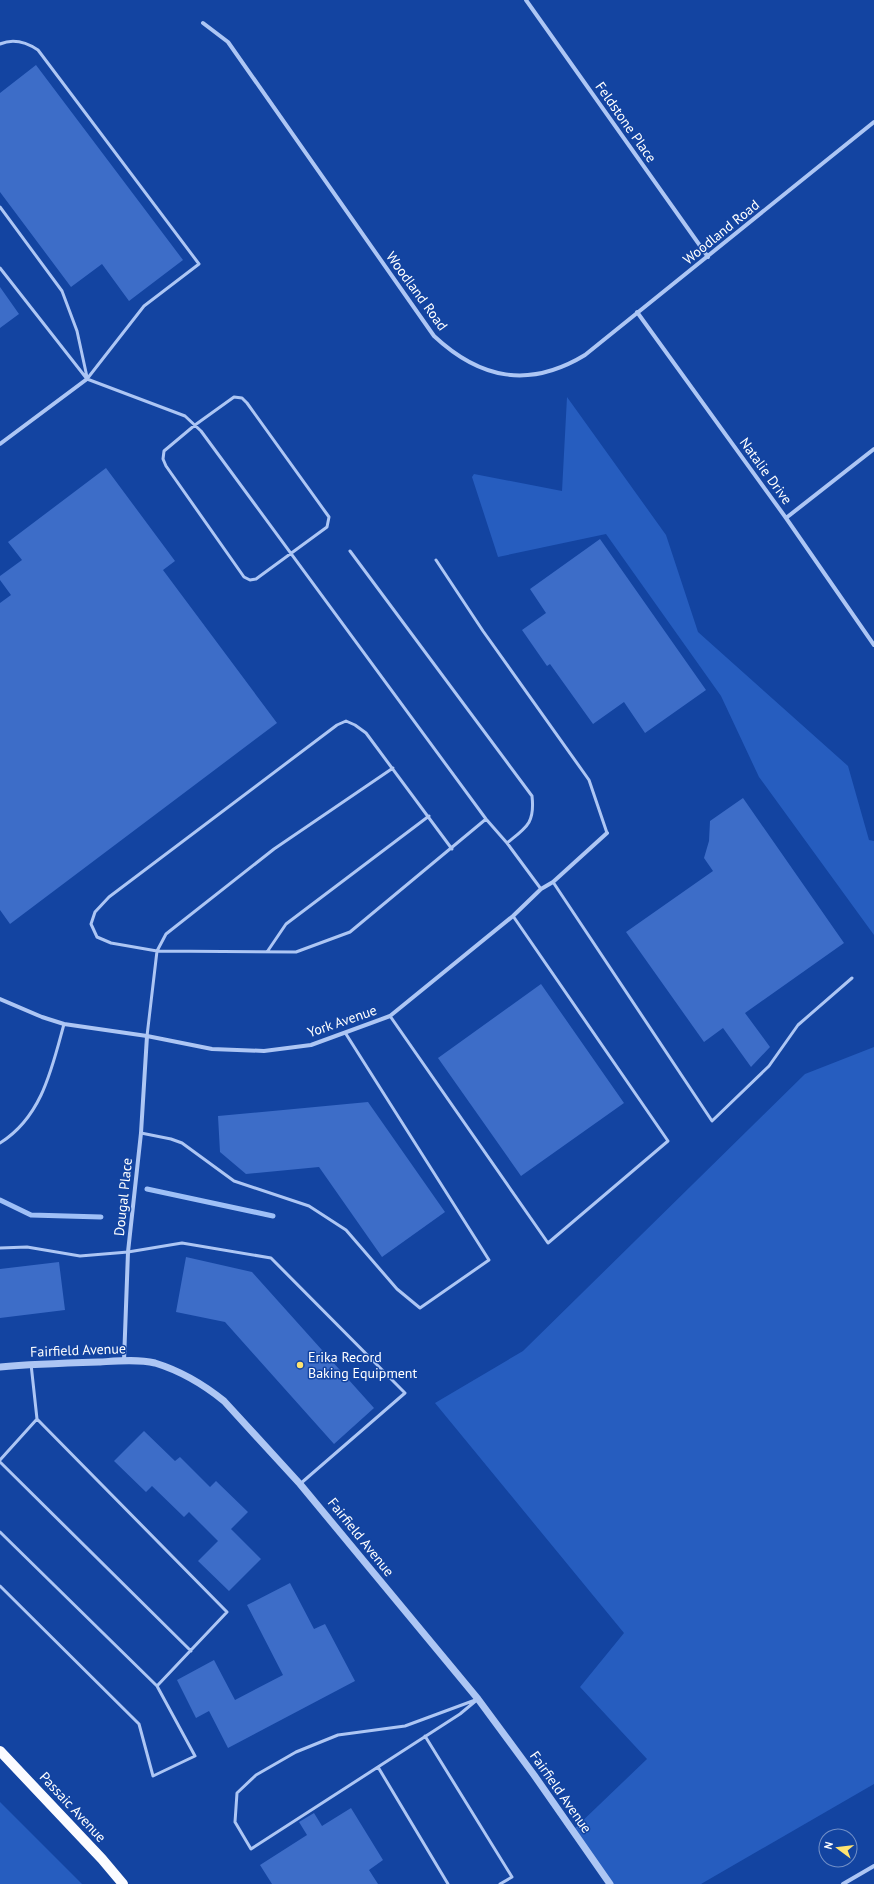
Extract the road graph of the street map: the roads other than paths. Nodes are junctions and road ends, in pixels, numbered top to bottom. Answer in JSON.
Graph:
{"nodes":[{"id":1,"x":526,"y":0,"type":"edge"},
{"id":2,"x":203,"y":23,"type":"dead end"},
{"id":3,"x":0,"y":44,"type":"edge"},
{"id":4,"x":874,"y":122,"type":"edge"},
{"id":5,"x":0,"y":207,"type":"edge"},
{"id":6,"x":708,"y":258,"type":"junction"},
{"id":7,"x":0,"y":268,"type":"edge"},
{"id":8,"x":637,"y":312,"type":"junction"},
{"id":9,"x":87,"y":379,"type":"junction"},
{"id":10,"x":195,"y":425,"type":"junction"},
{"id":11,"x":0,"y":444,"type":"edge"},
{"id":12,"x":874,"y":449,"type":"edge"},
{"id":13,"x":786,"y":518,"type":"junction"},
{"id":14,"x":350,"y":552,"type":"dead end"},
{"id":15,"x":292,"y":554,"type":"junction"},
{"id":16,"x":436,"y":560,"type":"dead end"},
{"id":17,"x":874,"y":645,"type":"edge"},
{"id":18,"x":393,"y":768,"type":"junction"},
{"id":19,"x":429,"y":816,"type":"junction"},
{"id":20,"x":486,"y":819,"type":"junction"},
{"id":21,"x":606,"y":833,"type":"joint"},
{"id":22,"x":507,"y":843,"type":"junction"},
{"id":23,"x":452,"y":849,"type":"junction"},
{"id":24,"x":554,"y":882,"type":"junction"},
{"id":25,"x":541,"y":889,"type":"junction"},
{"id":26,"x":513,"y":916,"type":"junction"},
{"id":27,"x":157,"y":951,"type":"junction"},
{"id":28,"x":267,"y":952,"type":"junction"},
{"id":29,"x":852,"y":978,"type":"dead end"},
{"id":30,"x":0,"y":1000,"type":"edge"},
{"id":31,"x":390,"y":1016,"type":"junction"},
{"id":32,"x":64,"y":1024,"type":"junction"},
{"id":33,"x":346,"y":1034,"type":"junction"},
{"id":34,"x":147,"y":1036,"type":"junction"},
{"id":35,"x":141,"y":1133,"type":"junction"},
{"id":36,"x":0,"y":1143,"type":"edge"},
{"id":37,"x":0,"y":1248,"type":"edge"},
{"id":38,"x":128,"y":1252,"type":"junction"},
{"id":39,"x":124,"y":1361,"type":"junction"},
{"id":40,"x":31,"y":1364,"type":"junction"},
{"id":41,"x":0,"y":1368,"type":"edge"},
{"id":42,"x":37,"y":1419,"type":"junction"},
{"id":43,"x":0,"y":1461,"type":"edge"},
{"id":44,"x":300,"y":1484,"type":"junction"},
{"id":45,"x":0,"y":1532,"type":"edge"},
{"id":46,"x":0,"y":1586,"type":"edge"},
{"id":47,"x":191,"y":1651,"type":"junction"},
{"id":48,"x":157,"y":1686,"type":"junction"},
{"id":49,"x":478,"y":1699,"type":"junction"},
{"id":50,"x":425,"y":1736,"type":"junction"},
{"id":51,"x":0,"y":1751,"type":"edge"},
{"id":52,"x":378,"y":1767,"type":"junction"},
{"id":53,"x":874,"y":1866,"type":"edge"},
{"id":54,"x":123,"y":1884,"type":"edge"},
{"id":55,"x":448,"y":1884,"type":"edge"},
{"id":56,"x":500,"y":1884,"type":"edge"},
{"id":57,"x":610,"y":1884,"type":"edge"},
{"id":58,"x":844,"y":1884,"type":"edge"}],
"edges":[{"from":1,"to":6,"type":"street","name":"Feldstone Place"},
{"from":2,"to":8,"type":"street","name":"Woodland Road"},
{"from":3,"to":9,"type":"lane"},
{"from":4,"to":6,"type":"street","name":"Woodland Road"},
{"from":5,"to":9,"type":"lane"},
{"from":6,"to":8,"type":"street","name":"Woodland Road"},
{"from":7,"to":9,"type":"lane"},
{"from":8,"to":13,"type":"street","name":"Natalie Drive"},
{"from":9,"to":10,"type":"lane"},
{"from":9,"to":11,"type":"street"},
{"from":10,"to":15,"type":"lane"},
{"from":10,"to":15,"type":"lane"},
{"from":10,"to":15,"type":"lane"},
{"from":12,"to":13,"type":"street"},
{"from":13,"to":17,"type":"street","name":"Natalie Drive"},
{"from":14,"to":22,"type":"lane"},
{"from":15,"to":20,"type":"lane"},
{"from":16,"to":21,"type":"lane"},
{"from":18,"to":19,"type":"lane"},
{"from":18,"to":27,"type":"lane"},
{"from":18,"to":27,"type":"lane"},
{"from":19,"to":23,"type":"lane"},
{"from":19,"to":28,"type":"lane"},
{"from":20,"to":22,"type":"lane"},
{"from":20,"to":23,"type":"lane"},
{"from":21,"to":24,"type":"street","name":"York Avenue"},
{"from":22,"to":25,"type":"lane"},
{"from":23,"to":28,"type":"lane"},
{"from":24,"to":25,"type":"street","name":"York Avenue"},
{"from":24,"to":29,"type":"lane"},
{"from":25,"to":26,"type":"street","name":"York Avenue"},
{"from":26,"to":31,"type":"street","name":"York Avenue"},
{"from":26,"to":31,"type":"lane"},
{"from":27,"to":28,"type":"lane"},
{"from":27,"to":34,"type":"lane"},
{"from":30,"to":32,"type":"street","name":"York Avenue"},
{"from":31,"to":33,"type":"street","name":"York Avenue"},
{"from":32,"to":34,"type":"street","name":"York Avenue"},
{"from":32,"to":36,"type":"lane"},
{"from":33,"to":34,"type":"street","name":"York Avenue"},
{"from":33,"to":35,"type":"lane"},
{"from":34,"to":35,"type":"street","name":"Dougal Place"},
{"from":35,"to":38,"type":"street","name":"Dougal Place"},
{"from":37,"to":38,"type":"lane"},
{"from":38,"to":39,"type":"street","name":"Dougal Place"},
{"from":38,"to":44,"type":"lane"},
{"from":39,"to":40,"type":"street","name":"Fairfield Avenue"},
{"from":39,"to":44,"type":"street","name":"Fairfield Avenue"},
{"from":40,"to":41,"type":"street","name":"Fairfield Avenue"},
{"from":40,"to":42,"type":"lane"},
{"from":42,"to":43,"type":"lane"},
{"from":42,"to":47,"type":"lane"},
{"from":43,"to":47,"type":"lane"},
{"from":44,"to":49,"type":"street","name":"Fairfield Avenue"},
{"from":45,"to":48,"type":"lane"},
{"from":46,"to":48,"type":"lane"},
{"from":47,"to":48,"type":"lane"},
{"from":49,"to":50,"type":"lane"},
{"from":49,"to":52,"type":"lane"},
{"from":49,"to":57,"type":"street","name":"Fairfield Avenue"},
{"from":50,"to":52,"type":"lane"},
{"from":50,"to":56,"type":"lane"},
{"from":51,"to":54,"type":"main road","name":"Passaic Avenue"},
{"from":52,"to":55,"type":"lane"},
{"from":53,"to":58,"type":"street"}]}
